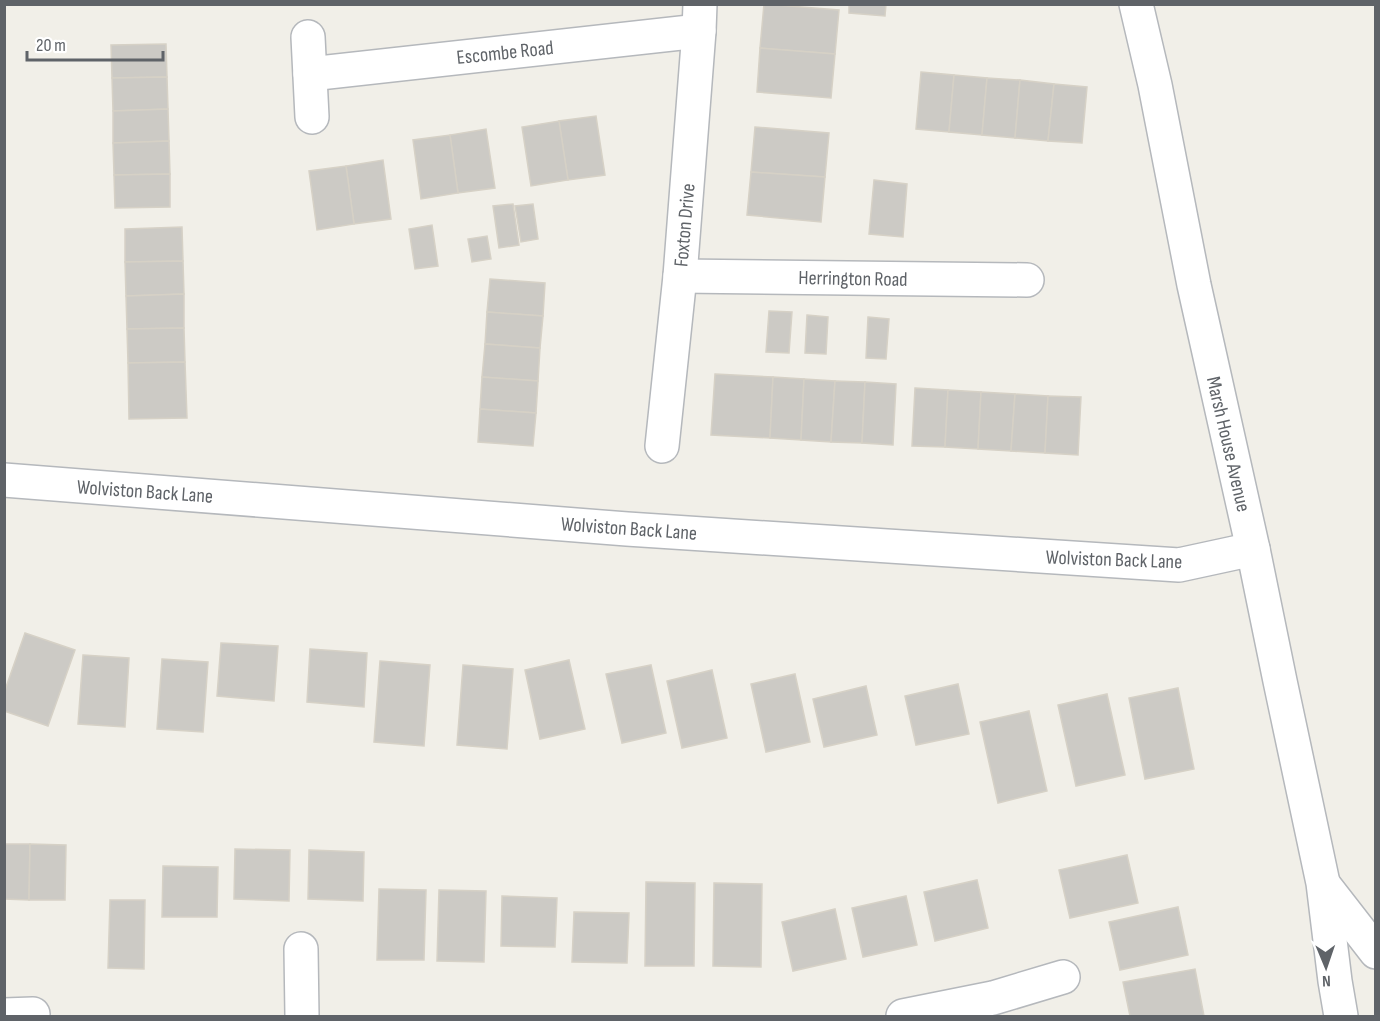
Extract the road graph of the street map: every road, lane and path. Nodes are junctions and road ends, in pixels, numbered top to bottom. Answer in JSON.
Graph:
{"nodes":[{"id":1,"x":1136,"y":4,"type":"edge"},
{"id":2,"x":700,"y":18,"type":"edge"},
{"id":3,"x":308,"y":37,"type":"dead end"},
{"id":4,"x":310,"y":74,"type":"junction"},
{"id":5,"x":312,"y":117,"type":"dead end"},
{"id":6,"x":680,"y":276,"type":"junction"},
{"id":7,"x":1027,"y":279,"type":"dead end"},
{"id":8,"x":662,"y":446,"type":"dead end"},
{"id":9,"x":4,"y":480,"type":"edge"},
{"id":10,"x":1253,"y":549,"type":"junction"},
{"id":11,"x":1323,"y":883,"type":"junction"},
{"id":12,"x":301,"y":949,"type":"dead end"},
{"id":13,"x":1376,"y":952,"type":"edge"},
{"id":14,"x":1063,"y":977,"type":"dead end"},
{"id":15,"x":995,"y":1008,"type":"edge"},
{"id":16,"x":302,"y":1017,"type":"edge"},
{"id":17,"x":903,"y":1017,"type":"edge"},
{"id":18,"x":1341,"y":1017,"type":"edge"}],
"edges":[{"from":1,"to":10,"type":"street","name":"Marsh House Avenue"},
{"from":2,"to":4,"type":"street","name":"Escombe Road"},
{"from":2,"to":6,"type":"street","name":"Foxton Drive"},
{"from":3,"to":4,"type":"street"},
{"from":4,"to":5,"type":"street"},
{"from":6,"to":7,"type":"street","name":"Herrington Road"},
{"from":6,"to":8,"type":"street","name":"Foxton Drive"},
{"from":9,"to":10,"type":"street","name":"Wolviston Back Lane"},
{"from":10,"to":11,"type":"street","name":"Marsh House Avenue"},
{"from":11,"to":13,"type":"street","name":"Marsh House Avenue"},
{"from":11,"to":18,"type":"street","name":"Marsh House Avenue"},
{"from":12,"to":16,"type":"street"},
{"from":14,"to":15,"type":"street"},
{"from":15,"to":17,"type":"street"}]}
